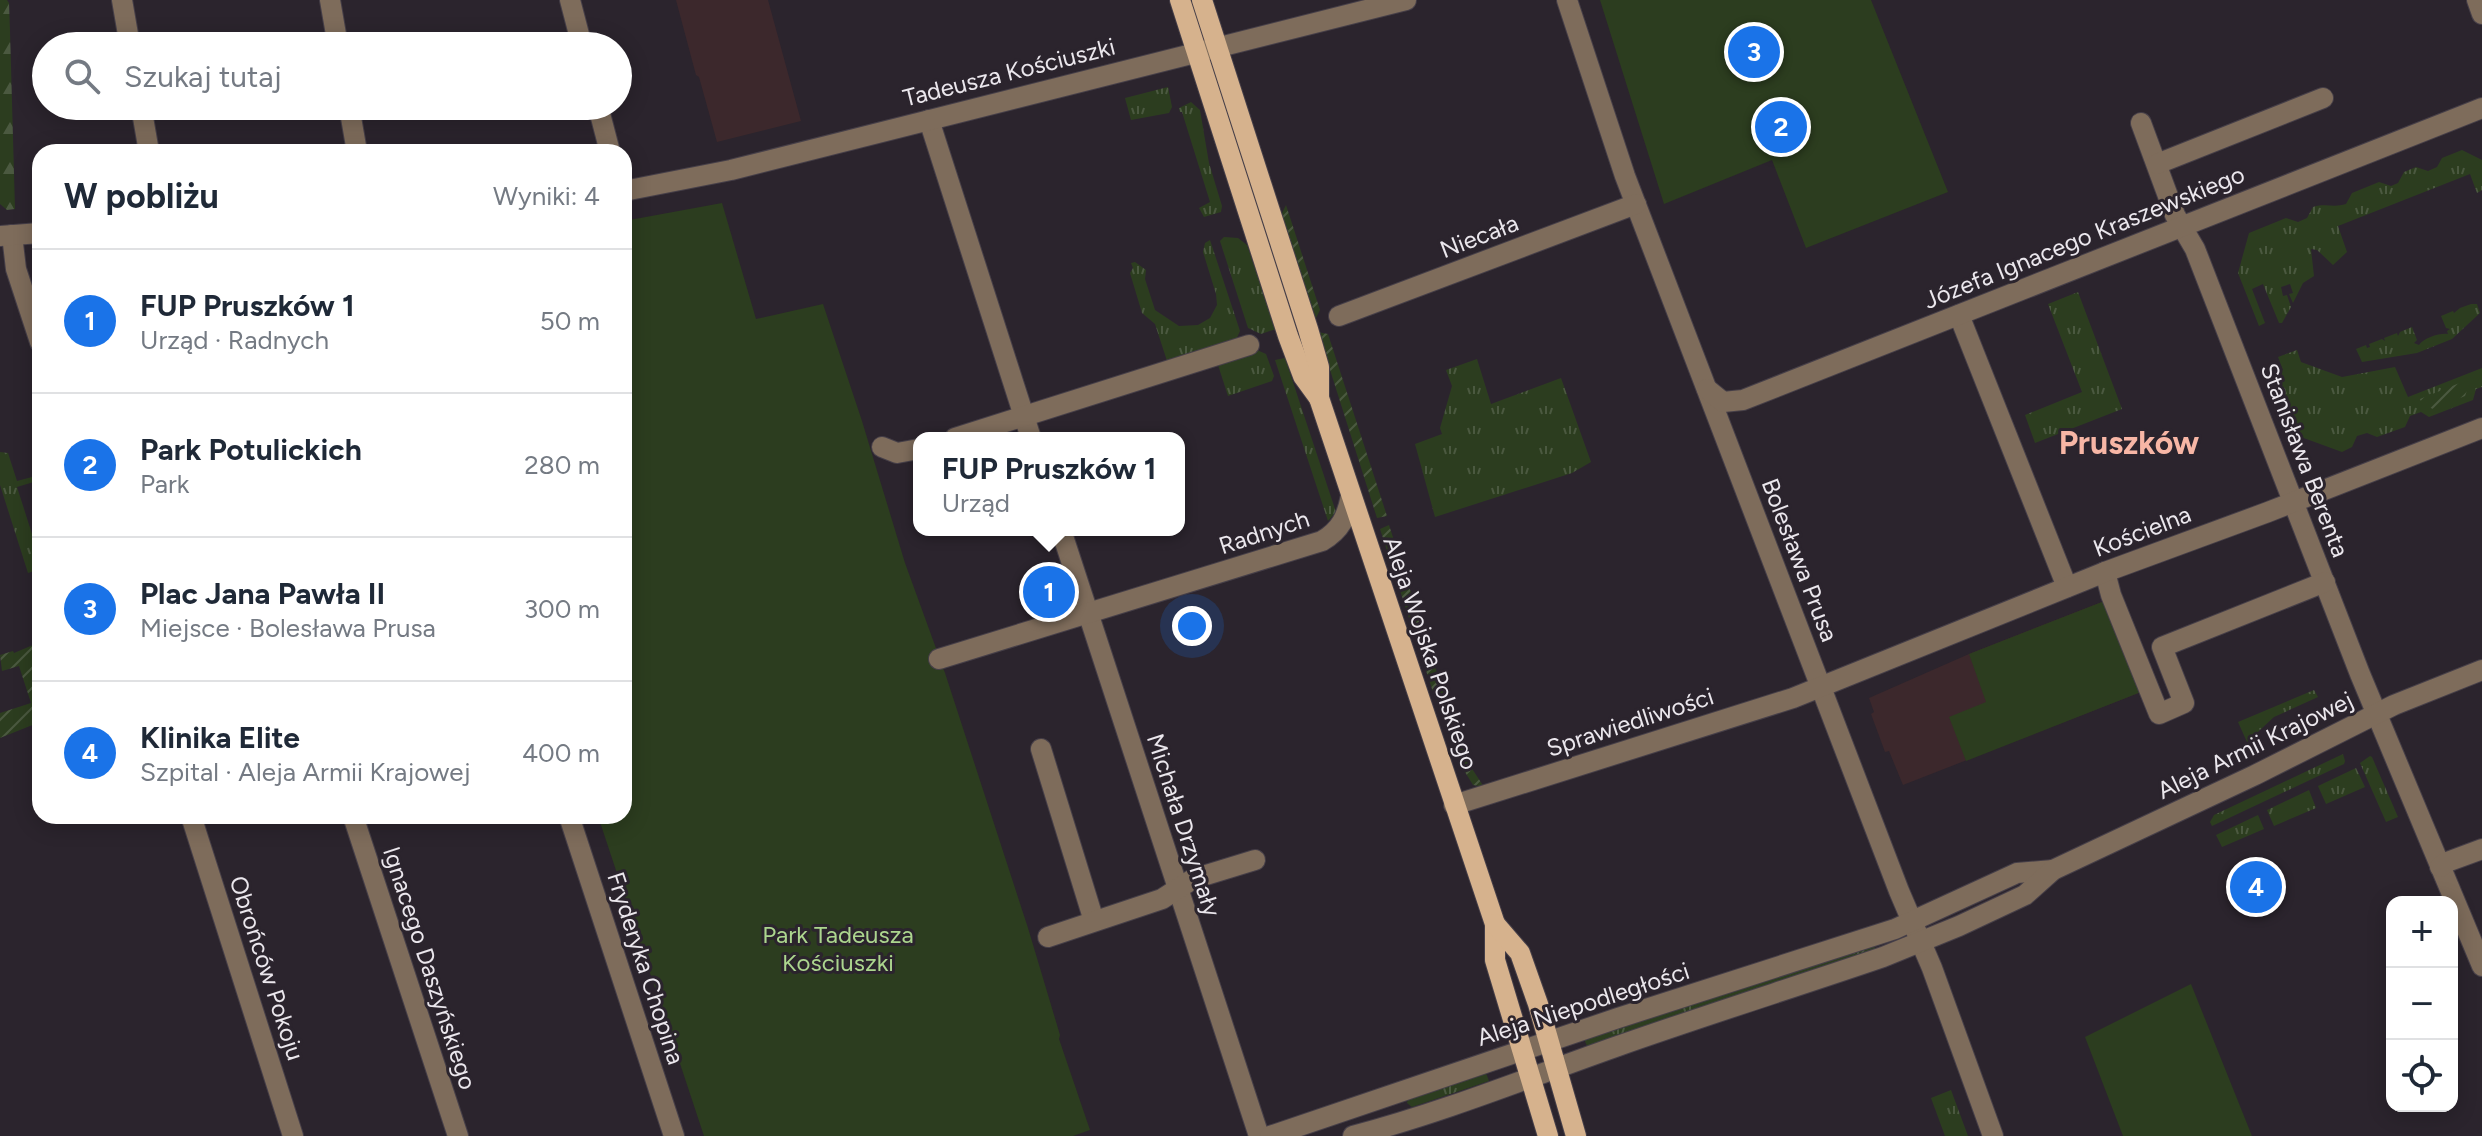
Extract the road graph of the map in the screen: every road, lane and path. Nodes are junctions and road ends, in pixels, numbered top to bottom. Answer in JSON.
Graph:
{"nodes":[{"id":1,"x":122,"y":0,"type":"edge"},
{"id":2,"x":330,"y":0,"type":"edge"},
{"id":3,"x":570,"y":0,"type":"edge"},
{"id":4,"x":1180,"y":0,"type":"edge"},
{"id":5,"x":1202,"y":0,"type":"edge"},
{"id":6,"x":1406,"y":0,"type":"edge"},
{"id":7,"x":1567,"y":0,"type":"edge"},
{"id":8,"x":2477,"y":0,"type":"edge"},
{"id":9,"x":2482,"y":14,"type":"edge"},
{"id":10,"x":128,"y":32,"type":"edge"},
{"id":11,"x":336,"y":32,"type":"edge"},
{"id":12,"x":578,"y":32,"type":"edge"},
{"id":13,"x":1218,"y":47,"type":"junction"},
{"id":14,"x":1197,"y":52,"type":"junction"},
{"id":15,"x":2323,"y":98,"type":"dead end"},
{"id":16,"x":2482,"y":108,"type":"edge"},
{"id":17,"x":143,"y":120,"type":"edge"},
{"id":18,"x":351,"y":120,"type":"edge"},
{"id":19,"x":602,"y":120,"type":"edge"},
{"id":20,"x":929,"y":120,"type":"junction"},
{"id":21,"x":2141,"y":123,"type":"dead end"},
{"id":22,"x":148,"y":144,"type":"edge"},
{"id":23,"x":356,"y":144,"type":"edge"},
{"id":24,"x":608,"y":144,"type":"edge"},
{"id":25,"x":2157,"y":164,"type":"junction"},
{"id":26,"x":632,"y":189,"type":"edge"},
{"id":27,"x":1636,"y":204,"type":"junction"},
{"id":28,"x":2183,"y":226,"type":"junction"},
{"id":29,"x":32,"y":233,"type":"edge"},
{"id":30,"x":6,"y":235,"type":"edge"},
{"id":31,"x":1959,"y":315,"type":"junction"},
{"id":32,"x":1339,"y":316,"type":"dead end"},
{"id":33,"x":32,"y":318,"type":"edge"},
{"id":34,"x":1249,"y":345,"type":"dead end"},
{"id":35,"x":1707,"y":389,"type":"junction"},
{"id":36,"x":1319,"y":398,"type":"junction"},
{"id":37,"x":1024,"y":416,"type":"junction"},
{"id":38,"x":2482,"y":428,"type":"edge"},
{"id":39,"x":974,"y":432,"type":"edge"},
{"id":40,"x":1029,"y":432,"type":"edge"},
{"id":41,"x":882,"y":447,"type":"dead end"},
{"id":42,"x":913,"y":450,"type":"edge"},
{"id":43,"x":1351,"y":496,"type":"junction"},
{"id":44,"x":2294,"y":502,"type":"junction"},
{"id":45,"x":1063,"y":536,"type":"edge"},
{"id":46,"x":2105,"y":572,"type":"junction"},
{"id":47,"x":2325,"y":582,"type":"junction"},
{"id":48,"x":2067,"y":587,"type":"junction"},
{"id":49,"x":1087,"y":612,"type":"junction"},
{"id":50,"x":939,"y":659,"type":"dead end"},
{"id":51,"x":2482,"y":670,"type":"edge"},
{"id":52,"x":1821,"y":687,"type":"junction"},
{"id":53,"x":2376,"y":714,"type":"junction"},
{"id":54,"x":1041,"y":749,"type":"dead end"},
{"id":55,"x":1454,"y":805,"type":"junction"},
{"id":56,"x":194,"y":824,"type":"edge"},
{"id":57,"x":356,"y":824,"type":"edge"},
{"id":58,"x":572,"y":824,"type":"edge"},
{"id":59,"x":2482,"y":849,"type":"edge"},
{"id":60,"x":1255,"y":860,"type":"dead end"},
{"id":61,"x":2440,"y":867,"type":"junction"},
{"id":62,"x":2053,"y":870,"type":"junction"},
{"id":63,"x":1178,"y":889,"type":"junction"},
{"id":64,"x":1094,"y":921,"type":"junction"},
{"id":65,"x":1913,"y":922,"type":"junction"},
{"id":66,"x":1495,"y":924,"type":"junction"},
{"id":67,"x":1048,"y":937,"type":"dead end"},
{"id":68,"x":1922,"y":942,"type":"junction"},
{"id":69,"x":2482,"y":966,"type":"edge"},
{"id":70,"x":1549,"y":1042,"type":"junction"},
{"id":71,"x":1522,"y":1052,"type":"junction"},
{"id":72,"x":1556,"y":1069,"type":"junction"},
{"id":73,"x":1529,"y":1079,"type":"junction"},
{"id":74,"x":1390,"y":1096,"type":"junction"},
{"id":75,"x":1398,"y":1124,"type":"junction"},
{"id":76,"x":293,"y":1136,"type":"edge"},
{"id":77,"x":458,"y":1136,"type":"edge"},
{"id":78,"x":674,"y":1136,"type":"edge"},
{"id":79,"x":1259,"y":1136,"type":"edge"},
{"id":80,"x":1270,"y":1136,"type":"edge"},
{"id":81,"x":1353,"y":1136,"type":"edge"},
{"id":82,"x":1548,"y":1136,"type":"edge"},
{"id":83,"x":1576,"y":1136,"type":"edge"},
{"id":84,"x":1993,"y":1136,"type":"edge"}],
"edges":[{"from":1,"to":10,"type":"street"},
{"from":2,"to":11,"type":"street"},
{"from":3,"to":12,"type":"street"},
{"from":4,"to":14,"type":"main road","name":"Aleja Wojska Polskiego"},
{"from":5,"to":13,"type":"main road","name":"Aleja Wojska Polskiego"},
{"from":6,"to":13,"type":"street","name":"Tadeusza Kościuszki"},
{"from":7,"to":27,"type":"street","name":"Bolesława Prusa"},
{"from":8,"to":9,"type":"street"},
{"from":13,"to":14,"type":"street","name":"Tadeusza Kościuszki"},
{"from":13,"to":36,"type":"main road","name":"Aleja Wojska Polskiego"},
{"from":14,"to":20,"type":"street","name":"Tadeusza Kościuszki"},
{"from":14,"to":36,"type":"main road","name":"Aleja Wojska Polskiego"},
{"from":15,"to":25,"type":"street"},
{"from":16,"to":28,"type":"street","name":"Józefa Ignacego Kraszewskiego"},
{"from":17,"to":22,"type":"street"},
{"from":18,"to":23,"type":"street"},
{"from":19,"to":24,"type":"street"},
{"from":20,"to":26,"type":"street","name":"Tadeusza Kościuszki"},
{"from":20,"to":37,"type":"street"},
{"from":21,"to":25,"type":"street","name":"Stanisława Berenta"},
{"from":25,"to":28,"type":"street","name":"Stanisława Berenta"},
{"from":27,"to":32,"type":"street","name":"Niecała"},
{"from":27,"to":35,"type":"street","name":"Bolesława Prusa"},
{"from":28,"to":31,"type":"street","name":"Józefa Ignacego Kraszewskiego"},
{"from":28,"to":44,"type":"street","name":"Stanisława Berenta"},
{"from":29,"to":30,"type":"street"},
{"from":30,"to":33,"type":"street"},
{"from":31,"to":35,"type":"street","name":"Józefa Ignacego Kraszewskiego"},
{"from":31,"to":48,"type":"street"},
{"from":34,"to":37,"type":"street"},
{"from":35,"to":52,"type":"street","name":"Bolesława Prusa"},
{"from":36,"to":43,"type":"main road","name":"Aleja Wojska Polskiego"},
{"from":37,"to":39,"type":"street"},
{"from":37,"to":40,"type":"street"},
{"from":38,"to":44,"type":"street","name":"Kościelna"},
{"from":41,"to":42,"type":"street"},
{"from":43,"to":49,"type":"street","name":"Radnych"},
{"from":43,"to":55,"type":"main road","name":"Aleja Wojska Polskiego"},
{"from":44,"to":46,"type":"street","name":"Kościelna"},
{"from":44,"to":47,"type":"street","name":"Stanisława Berenta"},
{"from":45,"to":49,"type":"street","name":"Michała Drzymały"},
{"from":46,"to":47,"type":"street"},
{"from":46,"to":48,"type":"street","name":"Kościelna"},
{"from":47,"to":53,"type":"street","name":"Stanisława Berenta"},
{"from":48,"to":52,"type":"street","name":"Kościelna"},
{"from":49,"to":50,"type":"street","name":"Radnych"},
{"from":49,"to":63,"type":"street","name":"Michała Drzymały"},
{"from":51,"to":53,"type":"street","name":"Aleja Armii Krajowej"},
{"from":52,"to":55,"type":"street","name":"Sprawiedliwości"},
{"from":52,"to":65,"type":"street","name":"Bolesława Prusa"},
{"from":53,"to":61,"type":"street","name":"Stanisława Berenta"},
{"from":53,"to":62,"type":"street","name":"Aleja Armii Krajowej"},
{"from":54,"to":64,"type":"street"},
{"from":55,"to":66,"type":"main road","name":"Aleja Wojska Polskiego"},
{"from":56,"to":76,"type":"street","name":"Obrońców Pokoju"},
{"from":57,"to":77,"type":"street","name":"Ignacego Daszyńskiego"},
{"from":58,"to":78,"type":"street","name":"Fryderyka Chopina"},
{"from":59,"to":61,"type":"street"},
{"from":60,"to":63,"type":"street"},
{"from":61,"to":69,"type":"street","name":"Stanisława Berenta"},
{"from":62,"to":65,"type":"street","name":"Aleja Armii Krajowej"},
{"from":62,"to":68,"type":"street","name":"Aleja Armii Krajowej"},
{"from":63,"to":64,"type":"street"},
{"from":63,"to":79,"type":"street","name":"Michała Drzymały"},
{"from":64,"to":67,"type":"street"},
{"from":65,"to":68,"type":"street","name":"Bolesława Prusa"},
{"from":65,"to":70,"type":"street","name":"Aleja Niepodległości"},
{"from":66,"to":70,"type":"main road","name":"Aleja Wojska Polskiego"},
{"from":66,"to":71,"type":"main road","name":"Aleja Wojska Polskiego"},
{"from":68,"to":72,"type":"street","name":"Aleja Niepodległości"},
{"from":68,"to":84,"type":"street","name":"Bolesława Prusa"},
{"from":70,"to":71,"type":"street","name":"Aleja Niepodległości"},
{"from":70,"to":72,"type":"main road","name":"Aleja Wojska Polskiego"},
{"from":71,"to":73,"type":"main road","name":"Aleja Wojska Polskiego"},
{"from":71,"to":74,"type":"street","name":"Aleja Niepodległości"},
{"from":72,"to":73,"type":"street","name":"Aleja Niepodległości"},
{"from":72,"to":83,"type":"main road","name":"Aleja Wojska Polskiego"},
{"from":73,"to":75,"type":"street","name":"Aleja Niepodległości"},
{"from":73,"to":82,"type":"main road","name":"Aleja Wojska Polskiego"},
{"from":74,"to":75,"type":"street"},
{"from":74,"to":80,"type":"street","name":"Aleja Niepodległości"},
{"from":75,"to":81,"type":"street","name":"Aleja Niepodległości"}]}
